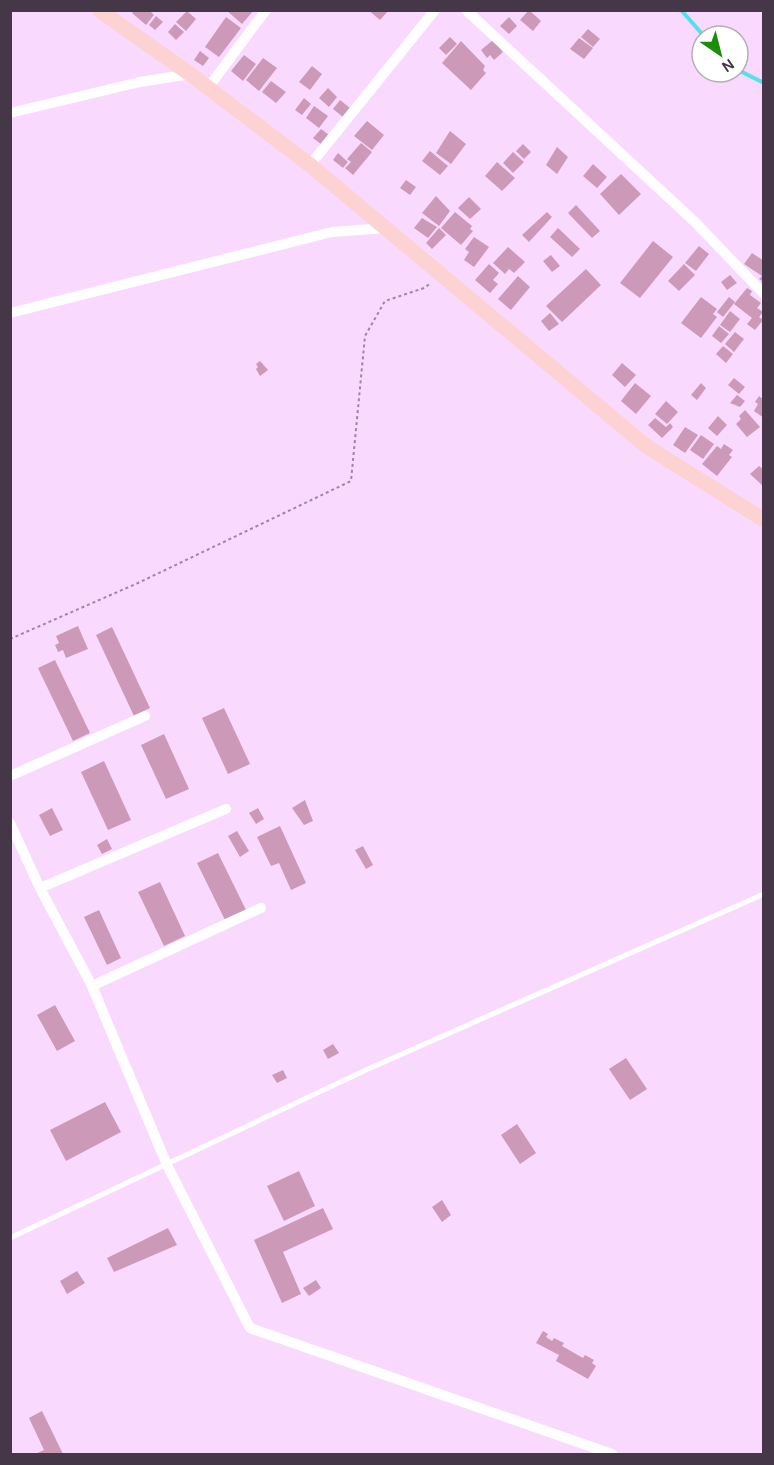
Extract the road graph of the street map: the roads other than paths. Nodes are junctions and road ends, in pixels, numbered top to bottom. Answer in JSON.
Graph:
{"nodes":[{"id":1,"x":99,"y":10,"type":"edge"},
{"id":2,"x":266,"y":10,"type":"edge"},
{"id":3,"x":435,"y":10,"type":"edge"},
{"id":4,"x":466,"y":10,"type":"edge"},
{"id":5,"x":190,"y":74,"type":"junction"},
{"id":6,"x":208,"y":88,"type":"junction"},
{"id":7,"x":10,"y":113,"type":"edge"},
{"id":8,"x":310,"y":165,"type":"junction"},
{"id":9,"x":386,"y":228,"type":"junction"},
{"id":10,"x":764,"y":294,"type":"edge"},
{"id":11,"x":10,"y":313,"type":"edge"},
{"id":12,"x":764,"y":520,"type":"edge"},
{"id":13,"x":145,"y":716,"type":"dead end"},
{"id":14,"x":10,"y":776,"type":"edge"},
{"id":15,"x":226,"y":809,"type":"dead end"},
{"id":16,"x":10,"y":823,"type":"edge"},
{"id":17,"x":40,"y":888,"type":"junction"},
{"id":18,"x":764,"y":894,"type":"edge"},
{"id":19,"x":261,"y":908,"type":"dead end"},
{"id":20,"x":92,"y":986,"type":"junction"},
{"id":21,"x":167,"y":1165,"type":"junction"},
{"id":22,"x":10,"y":1238,"type":"edge"},
{"id":23,"x":612,"y":1455,"type":"edge"}],
"edges":[{"from":1,"to":5,"type":"main road"},
{"from":2,"to":6,"type":"street"},
{"from":3,"to":8,"type":"street"},
{"from":4,"to":10,"type":"street"},
{"from":5,"to":6,"type":"main road"},
{"from":5,"to":7,"type":"street"},
{"from":6,"to":8,"type":"main road"},
{"from":8,"to":9,"type":"main road"},
{"from":9,"to":11,"type":"street"},
{"from":9,"to":12,"type":"main road"},
{"from":13,"to":14,"type":"street"},
{"from":15,"to":17,"type":"street"},
{"from":16,"to":17,"type":"street"},
{"from":17,"to":20,"type":"street"},
{"from":18,"to":21,"type":"lane"},
{"from":19,"to":20,"type":"street"},
{"from":20,"to":21,"type":"street"},
{"from":21,"to":22,"type":"lane"},
{"from":21,"to":23,"type":"street"}]}
